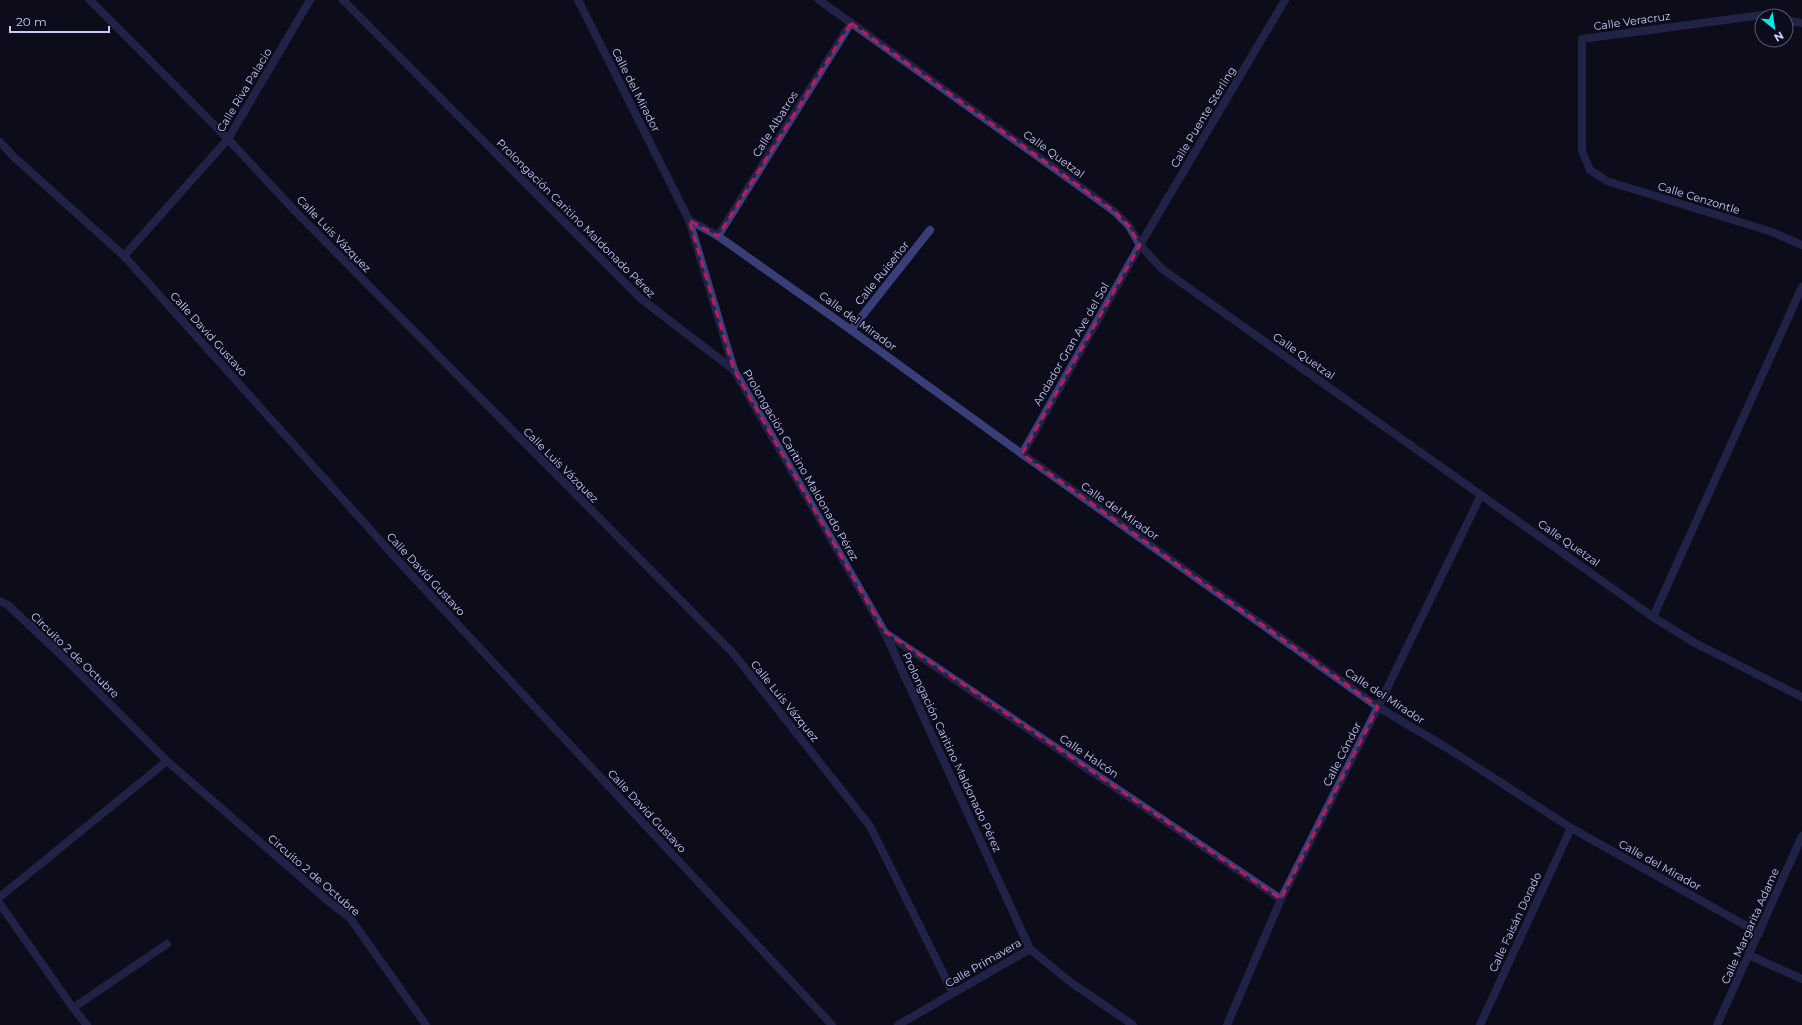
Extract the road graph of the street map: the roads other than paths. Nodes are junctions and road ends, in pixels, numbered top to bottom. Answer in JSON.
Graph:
{"nodes":[{"id":1,"x":90,"y":0,"type":"edge"},
{"id":2,"x":310,"y":0,"type":"edge"},
{"id":3,"x":343,"y":0,"type":"edge"},
{"id":4,"x":578,"y":0,"type":"edge"},
{"id":5,"x":819,"y":0,"type":"edge"},
{"id":6,"x":1285,"y":0,"type":"edge"},
{"id":7,"x":1754,"y":16,"type":"edge"},
{"id":8,"x":851,"y":23,"type":"junction"},
{"id":9,"x":228,"y":139,"type":"junction"},
{"id":10,"x":0,"y":142,"type":"edge"},
{"id":11,"x":1590,"y":170,"type":"joint"},
{"id":12,"x":689,"y":220,"type":"junction"},
{"id":13,"x":930,"y":230,"type":"dead end"},
{"id":14,"x":718,"y":236,"type":"junction"},
{"id":15,"x":1140,"y":245,"type":"junction"},
{"id":16,"x":1802,"y":245,"type":"edge"},
{"id":17,"x":124,"y":256,"type":"junction"},
{"id":18,"x":1802,"y":287,"type":"edge"},
{"id":19,"x":851,"y":330,"type":"junction"},
{"id":20,"x":734,"y":370,"type":"junction"},
{"id":21,"x":1022,"y":454,"type":"junction"},
{"id":22,"x":1481,"y":495,"type":"junction"},
{"id":23,"x":0,"y":601,"type":"edge"},
{"id":24,"x":1654,"y":617,"type":"junction"},
{"id":25,"x":884,"y":631,"type":"junction"},
{"id":26,"x":1802,"y":697,"type":"edge"},
{"id":27,"x":1378,"y":708,"type":"junction"},
{"id":28,"x":167,"y":761,"type":"junction"},
{"id":29,"x":1571,"y":828,"type":"junction"},
{"id":30,"x":1802,"y":836,"type":"edge"},
{"id":31,"x":0,"y":897,"type":"edge"},
{"id":32,"x":1281,"y":899,"type":"junction"},
{"id":33,"x":0,"y":904,"type":"edge"},
{"id":34,"x":1759,"y":933,"type":"junction"},
{"id":35,"x":166,"y":944,"type":"dead end"},
{"id":36,"x":1030,"y":949,"type":"junction"},
{"id":37,"x":1748,"y":956,"type":"junction"},
{"id":38,"x":1802,"y":979,"type":"edge"},
{"id":39,"x":953,"y":994,"type":"junction"},
{"id":40,"x":73,"y":1008,"type":"junction"},
{"id":41,"x":87,"y":1025,"type":"edge"},
{"id":42,"x":426,"y":1025,"type":"edge"},
{"id":43,"x":832,"y":1025,"type":"edge"},
{"id":44,"x":898,"y":1025,"type":"edge"},
{"id":45,"x":1133,"y":1025,"type":"edge"},
{"id":46,"x":1227,"y":1025,"type":"edge"},
{"id":47,"x":1480,"y":1025,"type":"edge"},
{"id":48,"x":1717,"y":1025,"type":"edge"}],
"edges":[{"from":1,"to":9,"type":"street","name":"Calle Luis Vázquez"},
{"from":2,"to":9,"type":"street","name":"Calle Riva Palacio"},
{"from":3,"to":20,"type":"street","name":"Prolongación Caritino Maldonado Pérez"},
{"from":4,"to":12,"type":"street","name":"Calle del Mirador"},
{"from":5,"to":8,"type":"street","name":"Calle Quetzal"},
{"from":6,"to":15,"type":"street","name":"Calle Puente Sterling"},
{"from":7,"to":11,"type":"street","name":"Calle Veracruz"},
{"from":8,"to":14,"type":"street","name":"Calle Albatros"},
{"from":8,"to":15,"type":"street","name":"Calle Quetzal"},
{"from":9,"to":17,"type":"street","name":"Calle Riva Palacio"},
{"from":9,"to":39,"type":"street","name":"Calle Luis Vázquez"},
{"from":10,"to":17,"type":"street","name":"Calle David Gustavo"},
{"from":11,"to":16,"type":"street","name":"Calle Cenzontle"},
{"from":12,"to":14,"type":"street","name":"Calle del Mirador"},
{"from":12,"to":20,"type":"street"},
{"from":13,"to":19,"type":"street","name":"Calle Ruiseñor"},
{"from":14,"to":19,"type":"street","name":"Calle del Mirador"},
{"from":15,"to":21,"type":"street","name":"Andador Gran Ave del Sol"},
{"from":15,"to":22,"type":"street","name":"Calle Quetzal"},
{"from":17,"to":43,"type":"street","name":"Calle David Gustavo"},
{"from":18,"to":24,"type":"street"},
{"from":19,"to":21,"type":"street","name":"Calle del Mirador"},
{"from":20,"to":25,"type":"street","name":"Prolongación Caritino Maldonado Pérez"},
{"from":21,"to":27,"type":"street","name":"Calle del Mirador"},
{"from":22,"to":24,"type":"street","name":"Calle Quetzal"},
{"from":22,"to":27,"type":"street","name":"Calle Cóndor"},
{"from":23,"to":28,"type":"street","name":"Circuito 2 de Octubre"},
{"from":24,"to":26,"type":"street","name":"Calle Quetzal"},
{"from":25,"to":32,"type":"street","name":"Calle Halcón"},
{"from":25,"to":36,"type":"street","name":"Prolongación Caritino Maldonado Pérez"},
{"from":27,"to":29,"type":"street","name":"Calle del Mirador"},
{"from":27,"to":32,"type":"street","name":"Calle Cóndor"},
{"from":28,"to":31,"type":"street"},
{"from":28,"to":42,"type":"street","name":"Circuito 2 de Octubre"},
{"from":29,"to":34,"type":"street","name":"Calle del Mirador"},
{"from":29,"to":47,"type":"street","name":"Calle Faisán Dorado"},
{"from":30,"to":34,"type":"street","name":"Calle Margarita Adame"},
{"from":32,"to":46,"type":"street","name":"Calle Cóndor"},
{"from":33,"to":40,"type":"street"},
{"from":34,"to":37,"type":"street","name":"Calle Margarita Adame"},
{"from":35,"to":40,"type":"street"},
{"from":36,"to":39,"type":"street","name":"Calle Primavera"},
{"from":36,"to":45,"type":"street","name":"Calle Primavera"},
{"from":37,"to":38,"type":"street"},
{"from":37,"to":48,"type":"street","name":"Calle Margarita Adame"},
{"from":39,"to":44,"type":"street","name":"Calle Primavera"},
{"from":40,"to":41,"type":"street"}]}
